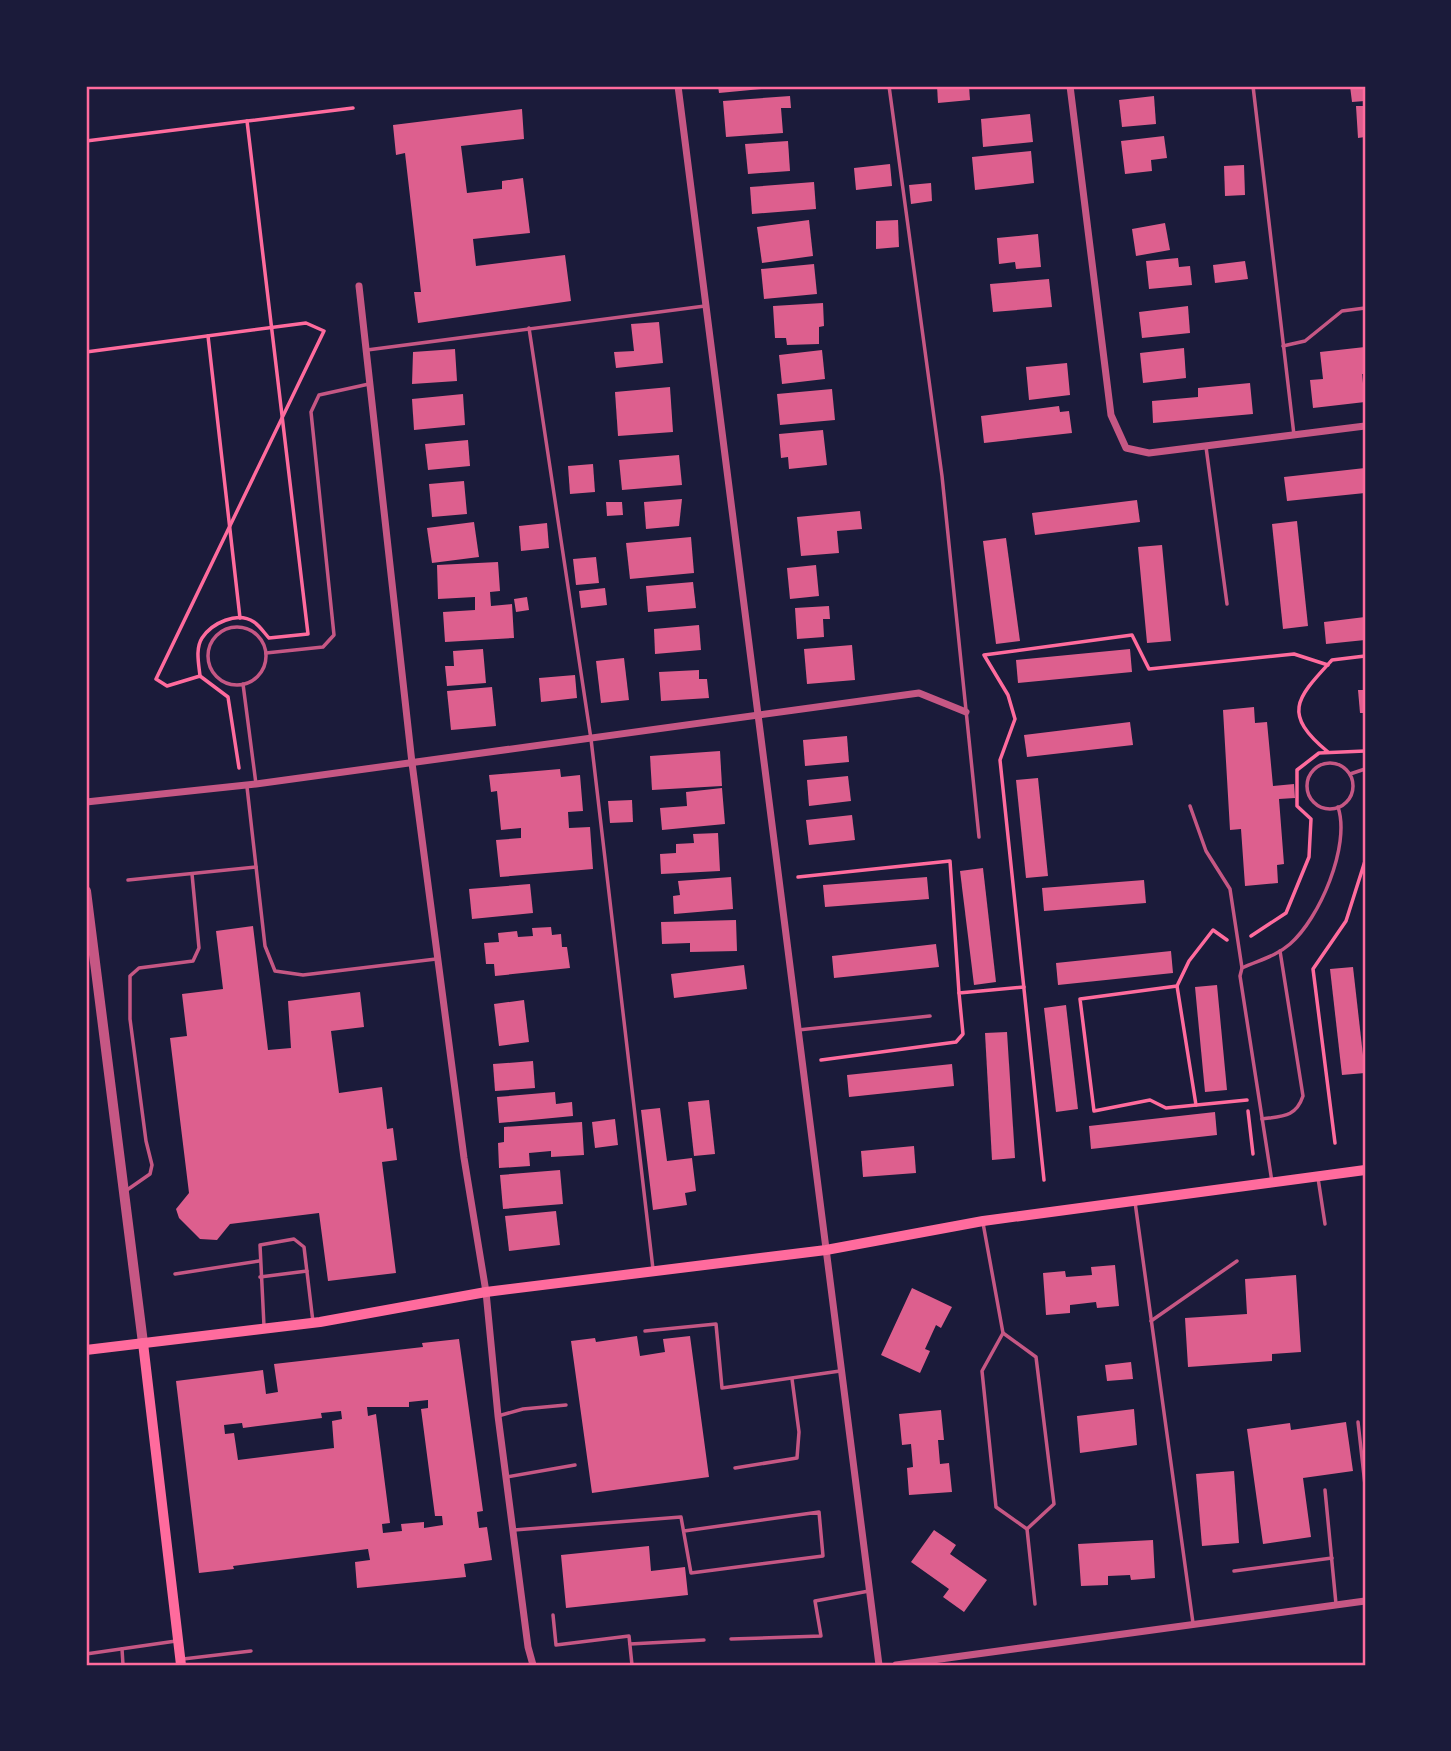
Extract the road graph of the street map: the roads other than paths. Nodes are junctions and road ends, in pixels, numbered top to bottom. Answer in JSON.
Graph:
{"nodes":[{"id":1,"x":678,"y":86,"type":"edge"},
{"id":2,"x":889,"y":86,"type":"edge"},
{"id":3,"x":1070,"y":86,"type":"edge"},
{"id":4,"x":1253,"y":86,"type":"edge"},
{"id":5,"x":359,"y":286,"type":"dead end"},
{"id":6,"x":705,"y":306,"type":"junction"},
{"id":7,"x":1365,"y":308,"type":"edge"},
{"id":8,"x":529,"y":328,"type":"junction"},
{"id":9,"x":1283,"y":346,"type":"junction"},
{"id":10,"x":367,"y":350,"type":"junction"},
{"id":11,"x":371,"y":384,"type":"junction"},
{"id":12,"x":1365,"y":426,"type":"edge"},
{"id":13,"x":1294,"y":435,"type":"junction"},
{"id":14,"x":1206,"y":446,"type":"junction"},
{"id":15,"x":1227,"y":604,"type":"dead end"},
{"id":16,"x":266,"y":653,"type":"junction"},
{"id":17,"x":243,"y":684,"type":"junction"},
{"id":18,"x":966,"y":712,"type":"junction"},
{"id":19,"x":757,"y":716,"type":"junction"},
{"id":20,"x":591,"y":739,"type":"junction"},
{"id":21,"x":412,"y":763,"type":"junction"},
{"id":22,"x":1365,"y":769,"type":"edge"},
{"id":23,"x":1350,"y":774,"type":"junction"},
{"id":24,"x":256,"y":784,"type":"junction"},
{"id":25,"x":247,"y":785,"type":"junction"},
{"id":26,"x":86,"y":802,"type":"edge"},
{"id":27,"x":1190,"y":806,"type":"dead end"},
{"id":28,"x":1338,"y":807,"type":"junction"},
{"id":29,"x":979,"y":837,"type":"dead end"},
{"id":30,"x":256,"y":867,"type":"junction"},
{"id":31,"x":192,"y":874,"type":"junction"},
{"id":32,"x":128,"y":880,"type":"dead end"},
{"id":33,"x":86,"y":891,"type":"edge"},
{"id":34,"x":1280,"y":951,"type":"junction"},
{"id":35,"x":438,"y":958,"type":"junction"},
{"id":36,"x":1242,"y":968,"type":"junction"},
{"id":37,"x":930,"y":1016,"type":"dead end"},
{"id":38,"x":796,"y":1030,"type":"junction"},
{"id":39,"x":1262,"y":1119,"type":"junction"},
{"id":40,"x":1365,"y":1170,"type":"edge"},
{"id":41,"x":1317,"y":1176,"type":"junction"},
{"id":42,"x":1272,"y":1182,"type":"junction"},
{"id":43,"x":125,"y":1191,"type":"junction"},
{"id":44,"x":1135,"y":1199,"type":"junction"},
{"id":45,"x":983,"y":1221,"type":"junction"},
{"id":46,"x":1325,"y":1224,"type":"dead end"},
{"id":47,"x":826,"y":1250,"type":"junction"},
{"id":48,"x":1237,"y":1261,"type":"dead end"},
{"id":49,"x":260,"y":1262,"type":"junction"},
{"id":50,"x":307,"y":1271,"type":"junction"},
{"id":51,"x":653,"y":1272,"type":"junction"},
{"id":52,"x":176,"y":1274,"type":"dead end"},
{"id":53,"x":260,"y":1277,"type":"junction"},
{"id":54,"x":486,"y":1292,"type":"junction"},
{"id":55,"x":1151,"y":1321,"type":"junction"},
{"id":56,"x":313,"y":1323,"type":"junction"},
{"id":57,"x":264,"y":1329,"type":"junction"},
{"id":58,"x":645,"y":1331,"type":"dead end"},
{"id":59,"x":1003,"y":1334,"type":"junction"},
{"id":60,"x":143,"y":1343,"type":"junction"},
{"id":61,"x":86,"y":1350,"type":"edge"},
{"id":62,"x":840,"y":1371,"type":"junction"},
{"id":63,"x":792,"y":1379,"type":"junction"},
{"id":64,"x":566,"y":1405,"type":"dead end"},
{"id":65,"x":498,"y":1416,"type":"junction"},
{"id":66,"x":1358,"y":1422,"type":"dead end"},
{"id":67,"x":575,"y":1465,"type":"dead end"},
{"id":68,"x":735,"y":1468,"type":"dead end"},
{"id":69,"x":507,"y":1478,"type":"junction"},
{"id":70,"x":1365,"y":1485,"type":"edge"},
{"id":71,"x":1325,"y":1490,"type":"dead end"},
{"id":72,"x":1027,"y":1529,"type":"junction"},
{"id":73,"x":514,"y":1530,"type":"junction"},
{"id":74,"x":684,"y":1531,"type":"junction"},
{"id":75,"x":1332,"y":1558,"type":"junction"},
{"id":76,"x":1234,"y":1571,"type":"dead end"},
{"id":77,"x":869,"y":1591,"type":"junction"},
{"id":78,"x":1365,"y":1601,"type":"edge"},
{"id":79,"x":1035,"y":1604,"type":"dead end"},
{"id":80,"x":1336,"y":1606,"type":"junction"},
{"id":81,"x":553,"y":1615,"type":"dead end"},
{"id":82,"x":1193,"y":1623,"type":"junction"},
{"id":83,"x":731,"y":1639,"type":"dead end"},
{"id":84,"x":178,"y":1640,"type":"junction"},
{"id":85,"x":704,"y":1640,"type":"dead end"},
{"id":86,"x":630,"y":1644,"type":"junction"},
{"id":87,"x":122,"y":1649,"type":"junction"},
{"id":88,"x":251,"y":1651,"type":"dead end"},
{"id":89,"x":86,"y":1654,"type":"edge"},
{"id":90,"x":181,"y":1662,"type":"edge"},
{"id":91,"x":123,"y":1665,"type":"edge"},
{"id":92,"x":533,"y":1665,"type":"edge"},
{"id":93,"x":632,"y":1665,"type":"edge"},
{"id":94,"x":879,"y":1665,"type":"edge"},
{"id":95,"x":896,"y":1665,"type":"edge"}],
"edges":[{"from":1,"to":6,"type":"street"},
{"from":2,"to":18,"type":"lane"},
{"from":3,"to":14,"type":"street"},
{"from":4,"to":9,"type":"lane"},
{"from":5,"to":10,"type":"street"},
{"from":6,"to":8,"type":"lane"},
{"from":6,"to":19,"type":"street"},
{"from":7,"to":9,"type":"lane"},
{"from":8,"to":10,"type":"lane"},
{"from":8,"to":20,"type":"lane"},
{"from":9,"to":13,"type":"lane"},
{"from":10,"to":11,"type":"street"},
{"from":11,"to":16,"type":"lane"},
{"from":11,"to":21,"type":"street"},
{"from":12,"to":13,"type":"street"},
{"from":13,"to":14,"type":"street"},
{"from":14,"to":15,"type":"lane"},
{"from":16,"to":17,"type":"lane"},
{"from":16,"to":17,"type":"lane"},
{"from":17,"to":24,"type":"lane"},
{"from":18,"to":19,"type":"street"},
{"from":18,"to":29,"type":"lane"},
{"from":19,"to":20,"type":"street"},
{"from":19,"to":38,"type":"street"},
{"from":20,"to":21,"type":"street"},
{"from":20,"to":51,"type":"lane"},
{"from":21,"to":24,"type":"street"},
{"from":21,"to":35,"type":"street"},
{"from":22,"to":23,"type":"lane"},
{"from":23,"to":28,"type":"lane"},
{"from":23,"to":28,"type":"lane"},
{"from":24,"to":25,"type":"street"},
{"from":25,"to":26,"type":"street"},
{"from":25,"to":30,"type":"lane"},
{"from":27,"to":36,"type":"lane"},
{"from":28,"to":34,"type":"lane"},
{"from":30,"to":31,"type":"lane"},
{"from":30,"to":35,"type":"lane"},
{"from":31,"to":32,"type":"lane"},
{"from":31,"to":43,"type":"lane"},
{"from":33,"to":43,"type":"street"},
{"from":34,"to":36,"type":"lane"},
{"from":34,"to":39,"type":"lane"},
{"from":35,"to":54,"type":"street"},
{"from":36,"to":39,"type":"lane"},
{"from":37,"to":38,"type":"lane"},
{"from":38,"to":47,"type":"street"},
{"from":39,"to":42,"type":"lane"},
{"from":40,"to":41,"type":"main road"},
{"from":41,"to":42,"type":"main road"},
{"from":41,"to":46,"type":"lane"},
{"from":42,"to":44,"type":"main road"},
{"from":43,"to":60,"type":"street"},
{"from":44,"to":45,"type":"main road"},
{"from":44,"to":55,"type":"lane"},
{"from":45,"to":47,"type":"main road"},
{"from":45,"to":59,"type":"lane"},
{"from":47,"to":51,"type":"main road"},
{"from":47,"to":62,"type":"street"},
{"from":48,"to":55,"type":"lane"},
{"from":49,"to":50,"type":"lane"},
{"from":49,"to":52,"type":"lane"},
{"from":49,"to":53,"type":"lane"},
{"from":50,"to":53,"type":"lane"},
{"from":50,"to":56,"type":"lane"},
{"from":51,"to":54,"type":"main road"},
{"from":53,"to":57,"type":"lane"},
{"from":54,"to":56,"type":"main road"},
{"from":54,"to":65,"type":"street"},
{"from":55,"to":82,"type":"lane"},
{"from":56,"to":57,"type":"main road"},
{"from":57,"to":60,"type":"main road"},
{"from":58,"to":63,"type":"lane"},
{"from":59,"to":72,"type":"lane"},
{"from":59,"to":72,"type":"lane"},
{"from":60,"to":61,"type":"main road"},
{"from":60,"to":84,"type":"main road"},
{"from":62,"to":63,"type":"lane"},
{"from":62,"to":77,"type":"street"},
{"from":63,"to":68,"type":"lane"},
{"from":64,"to":65,"type":"lane"},
{"from":65,"to":69,"type":"street"},
{"from":66,"to":70,"type":"lane"},
{"from":67,"to":69,"type":"lane"},
{"from":69,"to":73,"type":"street"},
{"from":71,"to":75,"type":"lane"},
{"from":72,"to":79,"type":"lane"},
{"from":73,"to":74,"type":"lane"},
{"from":73,"to":92,"type":"street"},
{"from":74,"to":74,"type":"lane"},
{"from":75,"to":76,"type":"lane"},
{"from":75,"to":80,"type":"lane"},
{"from":77,"to":83,"type":"lane"},
{"from":77,"to":94,"type":"street"},
{"from":78,"to":80,"type":"street"},
{"from":80,"to":82,"type":"street"},
{"from":81,"to":86,"type":"lane"},
{"from":82,"to":95,"type":"street"},
{"from":84,"to":87,"type":"lane"},
{"from":84,"to":90,"type":"main road"},
{"from":85,"to":86,"type":"lane"},
{"from":86,"to":93,"type":"lane"},
{"from":87,"to":89,"type":"lane"},
{"from":87,"to":91,"type":"lane"},
{"from":88,"to":90,"type":"lane"}]}
